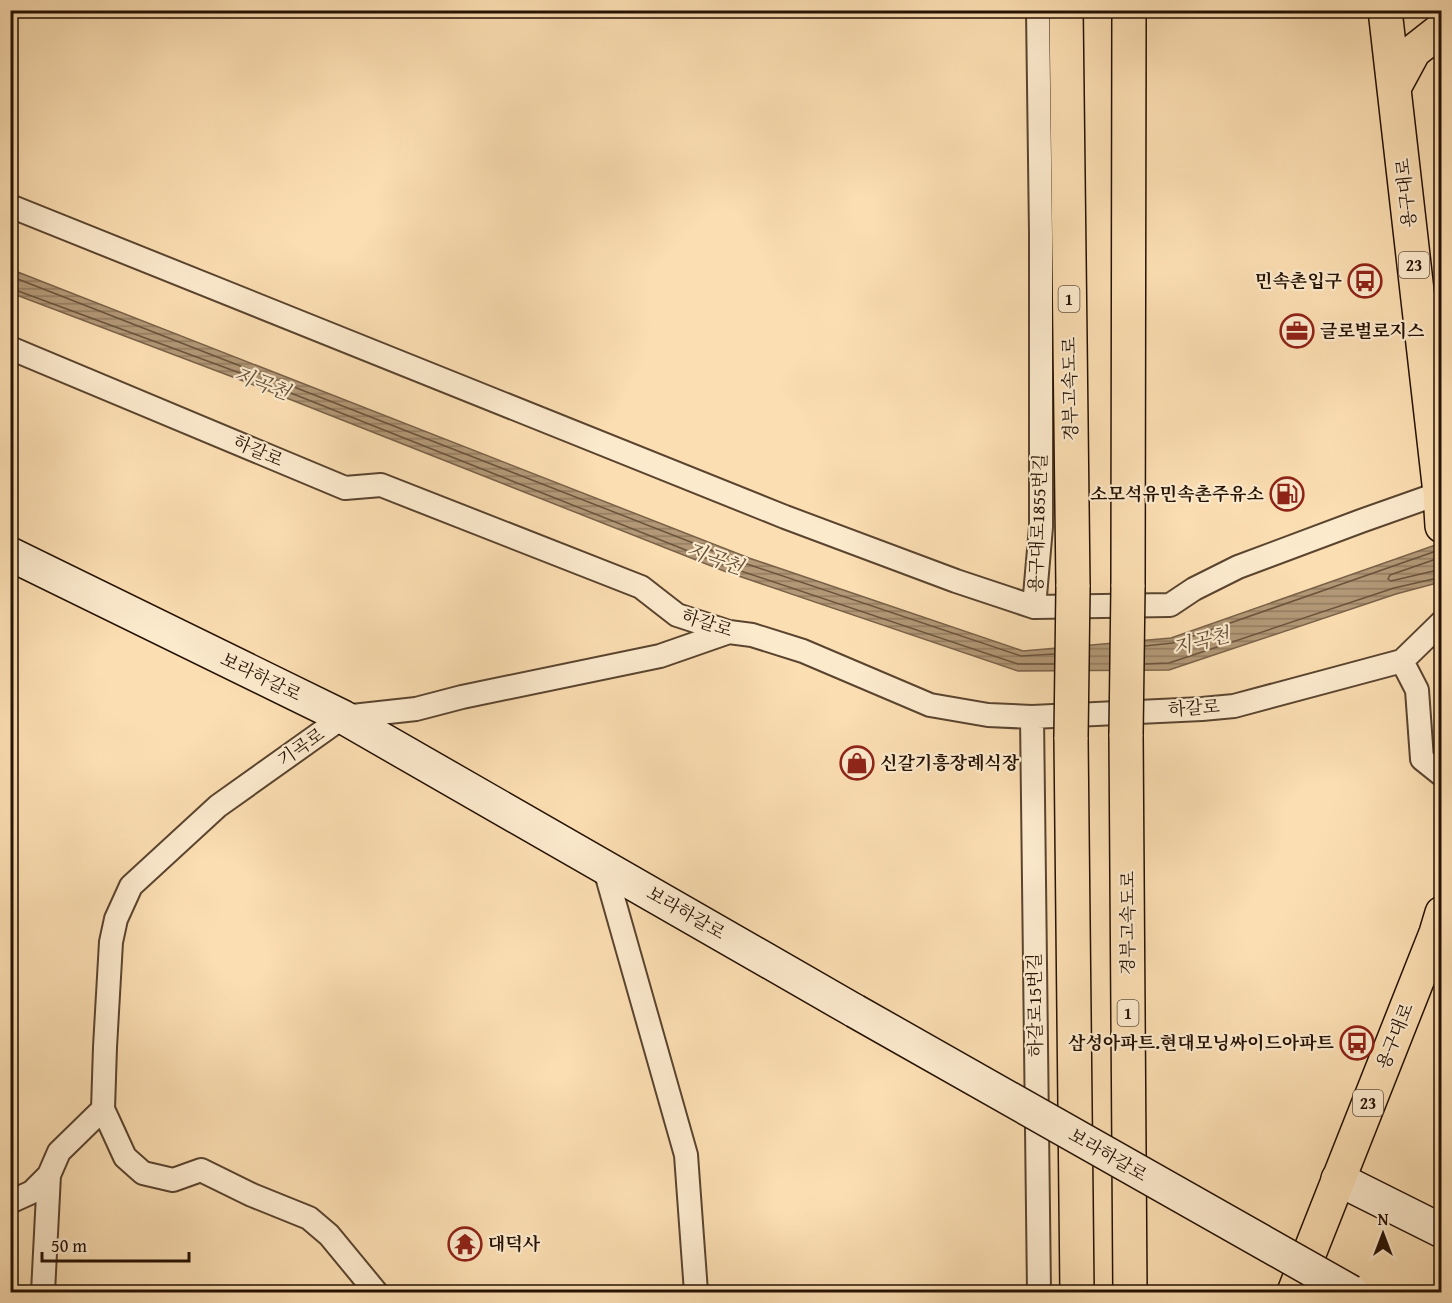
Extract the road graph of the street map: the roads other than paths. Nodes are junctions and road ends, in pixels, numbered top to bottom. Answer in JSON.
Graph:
{"nodes":[{"id":1,"x":1038,"y":10,"type":"edge"},
{"id":2,"x":1066,"y":10,"type":"edge"},
{"id":3,"x":1129,"y":10,"type":"edge"},
{"id":4,"x":1385,"y":10,"type":"edge"},
{"id":5,"x":1442,"y":29,"type":"edge"},
{"id":6,"x":1395,"y":88,"type":"junction"},
{"id":7,"x":10,"y":206,"type":"edge"},
{"id":8,"x":10,"y":348,"type":"edge"},
{"id":9,"x":1441,"y":502,"type":"edge"},
{"id":10,"x":1442,"y":526,"type":"edge"},
{"id":11,"x":10,"y":554,"type":"edge"},
{"id":12,"x":1034,"y":608,"type":"junction"},
{"id":13,"x":1442,"y":622,"type":"edge"},
{"id":14,"x":729,"y":632,"type":"junction"},
{"id":15,"x":1402,"y":661,"type":"junction"},
{"id":16,"x":343,"y":717,"type":"junction"},
{"id":17,"x":1032,"y":717,"type":"junction"},
{"id":18,"x":1442,"y":775,"type":"edge"},
{"id":19,"x":604,"y":866,"type":"junction"},
{"id":20,"x":1442,"y":913,"type":"edge"},
{"id":21,"x":103,"y":1109,"type":"junction"},
{"id":22,"x":49,"y":1175,"type":"junction"},
{"id":23,"x":1338,"y":1179,"type":"junction"},
{"id":24,"x":10,"y":1202,"type":"edge"},
{"id":25,"x":1442,"y":1231,"type":"edge"},
{"id":26,"x":43,"y":1293,"type":"edge"},
{"id":27,"x":376,"y":1293,"type":"edge"},
{"id":28,"x":696,"y":1293,"type":"edge"},
{"id":29,"x":1039,"y":1293,"type":"edge"},
{"id":30,"x":1077,"y":1293,"type":"edge"},
{"id":31,"x":1130,"y":1293,"type":"edge"},
{"id":32,"x":1294,"y":1293,"type":"edge"},
{"id":33,"x":1351,"y":1293,"type":"edge"}],
"edges":[{"from":1,"to":12,"type":"street","name":"용구대로1855번길"},
{"from":2,"to":30,"type":"main road","name":"경부고속도로","number":"1","bridge":true},
{"from":3,"to":31,"type":"main road","name":"경부고속도로","number":"1","bridge":true},
{"from":4,"to":6,"type":"main road","name":"용구대로","number":"23"},
{"from":5,"to":6,"type":"main road"},
{"from":6,"to":9,"type":"main road","name":"용구대로","number":"23"},
{"from":7,"to":12,"type":"street"},
{"from":8,"to":14,"type":"street","name":"하갈로"},
{"from":9,"to":10,"type":"main road","number":"23"},
{"from":9,"to":12,"type":"street","name":"용구대로1855번길"},
{"from":11,"to":16,"type":"main road","name":"보라하갈로"},
{"from":13,"to":15,"type":"street"},
{"from":14,"to":16,"type":"street","name":"기곡로"},
{"from":14,"to":17,"type":"street","name":"하갈로"},
{"from":15,"to":17,"type":"street","name":"하갈로"},
{"from":15,"to":18,"type":"street"},
{"from":16,"to":19,"type":"main road","name":"보라하갈로"},
{"from":16,"to":21,"type":"street","name":"기곡로"},
{"from":17,"to":29,"type":"street","name":"하갈로15번길"},
{"from":19,"to":28,"type":"street"},
{"from":19,"to":33,"type":"main road","name":"보라하갈로","bridge":true},
{"from":20,"to":23,"type":"main road","name":"용구대로","number":"23"},
{"from":21,"to":22,"type":"street"},
{"from":21,"to":27,"type":"street","name":"기곡로"},
{"from":22,"to":24,"type":"street"},
{"from":22,"to":26,"type":"street"},
{"from":23,"to":25,"type":"main road"},
{"from":23,"to":32,"type":"main road","name":"용구대로","number":"23"}]}
